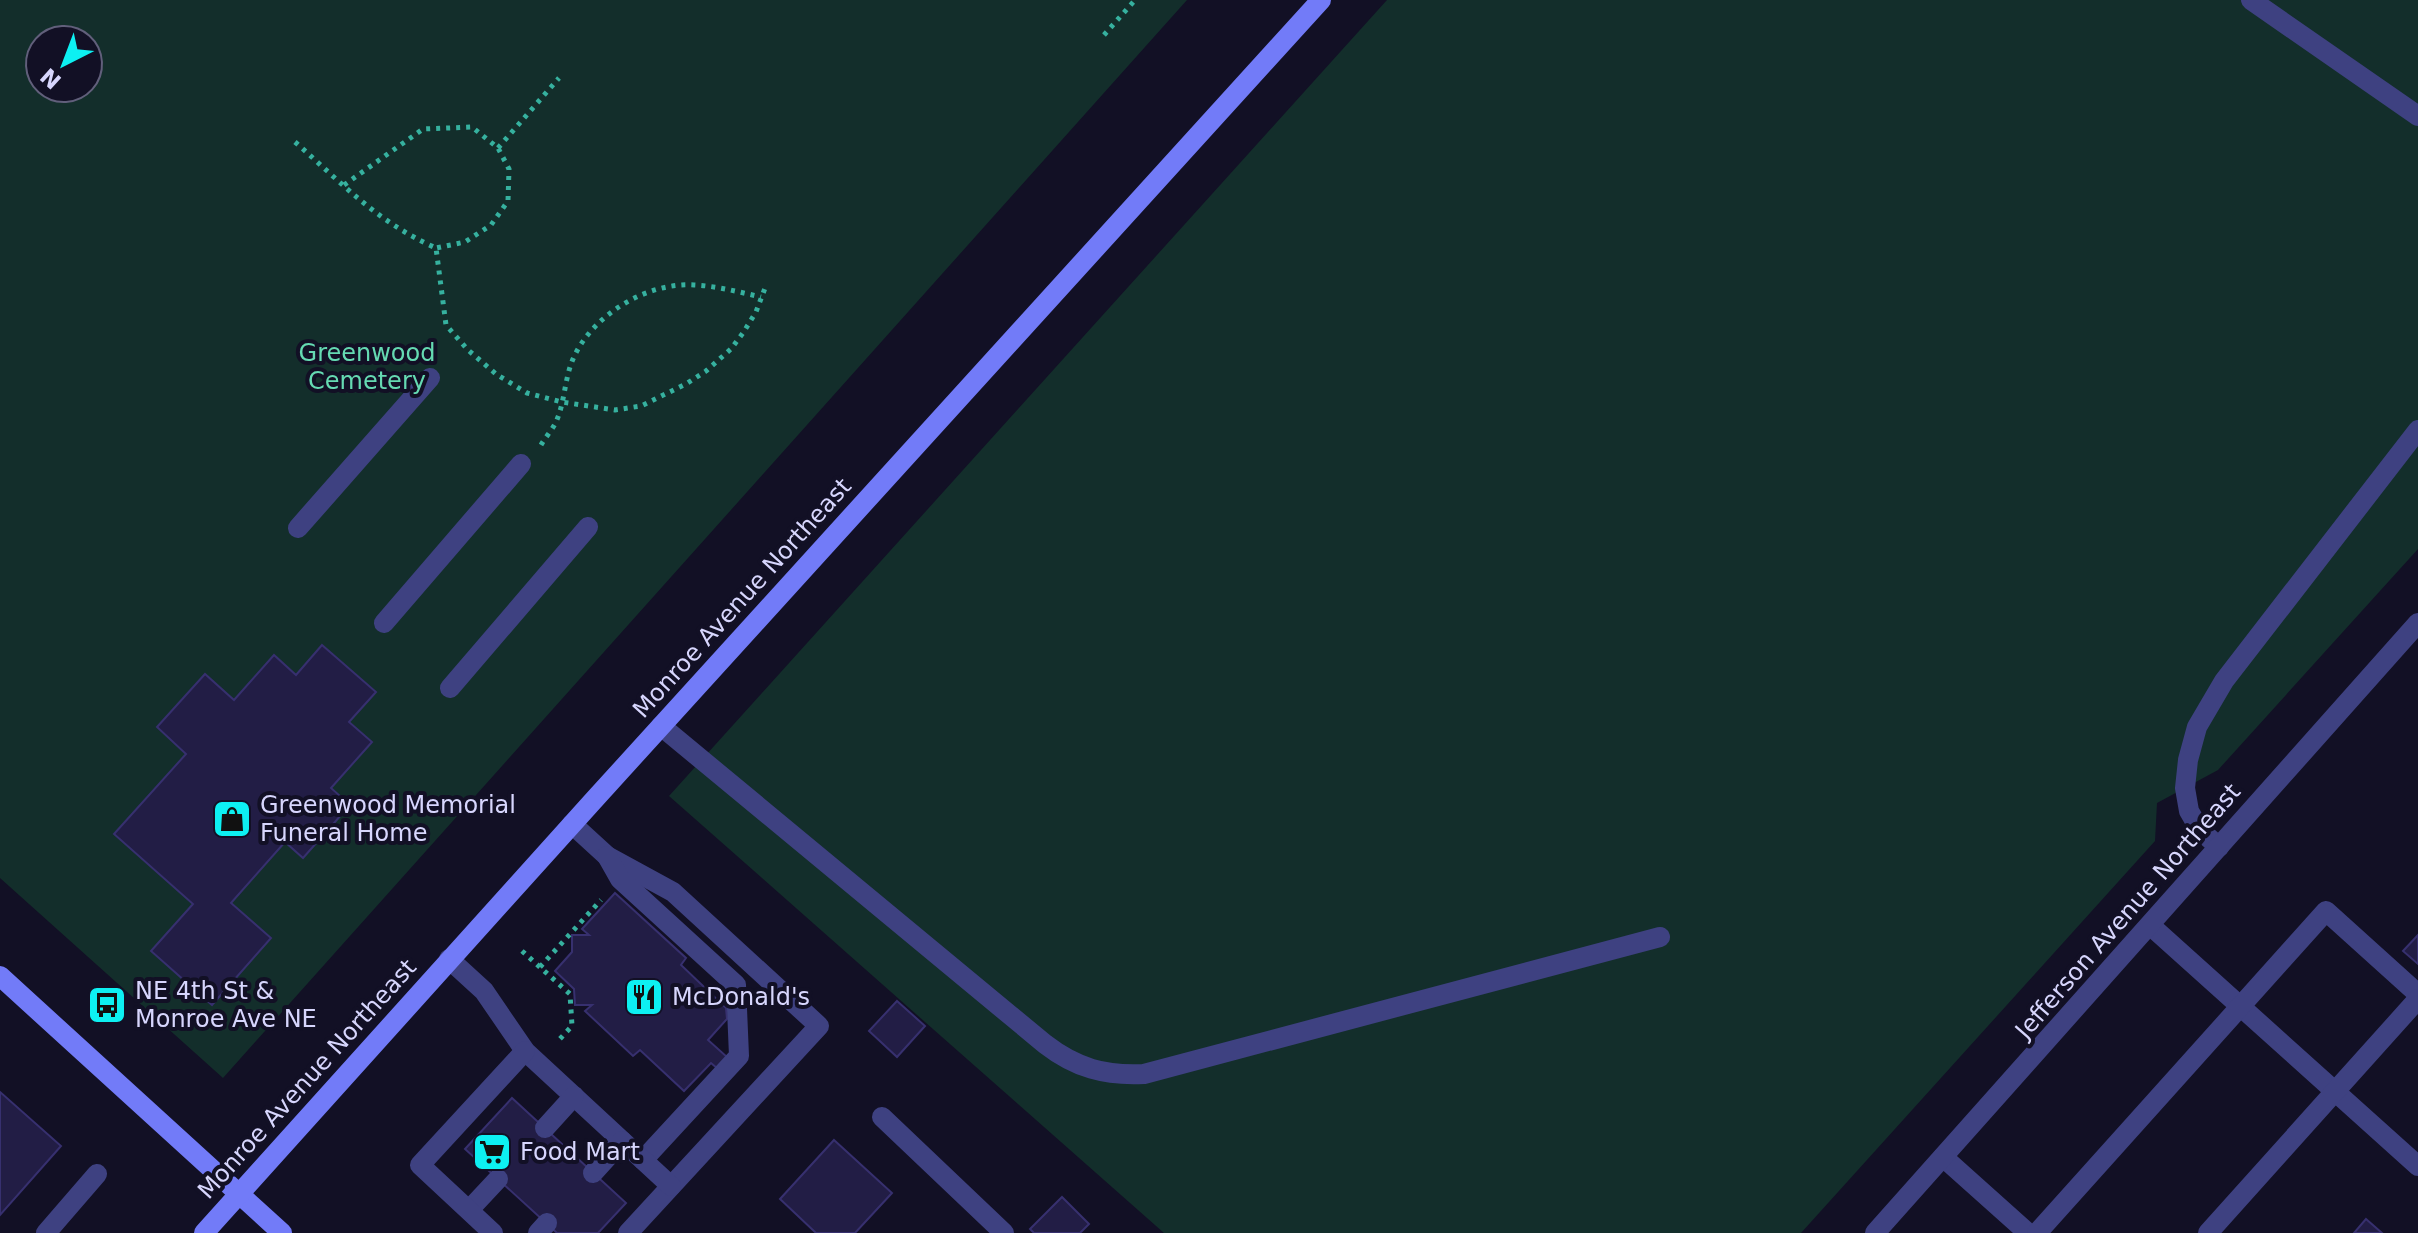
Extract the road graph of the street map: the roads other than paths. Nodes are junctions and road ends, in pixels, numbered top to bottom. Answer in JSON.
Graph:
{"nodes":[{"id":1,"x":1321,"y":0,"type":"edge"},
{"id":2,"x":2251,"y":0,"type":"edge"},
{"id":3,"x":2418,"y":116,"type":"edge"},
{"id":4,"x":430,"y":378,"type":"dead end"},
{"id":5,"x":2418,"y":430,"type":"edge"},
{"id":6,"x":521,"y":464,"type":"road end"},
{"id":7,"x":588,"y":527,"type":"dead end"},
{"id":8,"x":298,"y":528,"type":"dead end"},
{"id":9,"x":384,"y":623,"type":"dead end"},
{"id":10,"x":2418,"y":623,"type":"edge"},
{"id":11,"x":450,"y":688,"type":"dead end"},
{"id":12,"x":661,"y":726,"type":"junction"},
{"id":13,"x":572,"y":824,"type":"junction"},
{"id":14,"x":2219,"y":847,"type":"junction"},
{"id":15,"x":607,"y":856,"type":"junction"},
{"id":16,"x":2151,"y":926,"type":"junction"},
{"id":17,"x":1660,"y":937,"type":"dead end"},
{"id":18,"x":449,"y":959,"type":"junction"},
{"id":19,"x":0,"y":976,"type":"edge"},
{"id":20,"x":2418,"y":996,"type":"edge"},
{"id":21,"x":2240,"y":1006,"type":"junction"},
{"id":22,"x":532,"y":1057,"type":"junction"},
{"id":23,"x":2335,"y":1091,"type":"junction"},
{"id":24,"x":574,"y":1096,"type":"junction"},
{"id":25,"x":882,"y":1117,"type":"dead end"},
{"id":26,"x":545,"y":1128,"type":"dead end"},
{"id":27,"x":622,"y":1141,"type":"junction"},
{"id":28,"x":2414,"y":1153,"type":"edge"},
{"id":29,"x":1943,"y":1157,"type":"junction"},
{"id":30,"x":643,"y":1160,"type":"junction"},
{"id":31,"x":593,"y":1173,"type":"dead end"},
{"id":32,"x":97,"y":1174,"type":"dead end"},
{"id":33,"x":498,"y":1179,"type":"dead end"},
{"id":34,"x":671,"y":1186,"type":"junction"},
{"id":35,"x":238,"y":1194,"type":"junction"},
{"id":36,"x":469,"y":1210,"type":"junction"},
{"id":37,"x":46,"y":1233,"type":"edge"},
{"id":38,"x":204,"y":1233,"type":"edge"},
{"id":39,"x":282,"y":1233,"type":"edge"},
{"id":40,"x":493,"y":1233,"type":"edge"},
{"id":41,"x":628,"y":1233,"type":"edge"},
{"id":42,"x":1002,"y":1233,"type":"edge"},
{"id":43,"x":1875,"y":1233,"type":"edge"},
{"id":44,"x":2028,"y":1233,"type":"edge"},
{"id":45,"x":2037,"y":1233,"type":"edge"},
{"id":46,"x":2208,"y":1233,"type":"edge"}],
"edges":[{"from":1,"to":12,"type":"street","name":"Monroe Avenue Northeast"},
{"from":2,"to":3,"type":"street"},
{"from":4,"to":8,"type":"street"},
{"from":5,"to":14,"type":"street"},
{"from":6,"to":9,"type":"street"},
{"from":7,"to":11,"type":"street"},
{"from":10,"to":14,"type":"street","name":"Jefferson Avenue Northeast"},
{"from":12,"to":13,"type":"street","name":"Monroe Avenue Northeast"},
{"from":12,"to":17,"type":"street"},
{"from":13,"to":15,"type":"street"},
{"from":13,"to":18,"type":"street","name":"Monroe Avenue Northeast"},
{"from":14,"to":16,"type":"street","name":"Jefferson Avenue Northeast"},
{"from":15,"to":30,"type":"street"},
{"from":15,"to":34,"type":"street"},
{"from":16,"to":21,"type":"street"},
{"from":16,"to":29,"type":"street","name":"Jefferson Avenue Northeast"},
{"from":18,"to":22,"type":"street"},
{"from":18,"to":35,"type":"street","name":"Monroe Avenue Northeast"},
{"from":19,"to":35,"type":"street"},
{"from":20,"to":21,"type":"street"},
{"from":20,"to":23,"type":"street"},
{"from":21,"to":23,"type":"street"},
{"from":21,"to":45,"type":"street"},
{"from":22,"to":24,"type":"street"},
{"from":22,"to":36,"type":"street"},
{"from":23,"to":28,"type":"street"},
{"from":23,"to":46,"type":"street"},
{"from":24,"to":26,"type":"street"},
{"from":24,"to":27,"type":"street"},
{"from":25,"to":42,"type":"street"},
{"from":27,"to":30,"type":"street"},
{"from":27,"to":31,"type":"street"},
{"from":29,"to":43,"type":"street","name":"Jefferson Avenue Northeast"},
{"from":29,"to":44,"type":"street"},
{"from":30,"to":34,"type":"street"},
{"from":32,"to":37,"type":"street"},
{"from":33,"to":36,"type":"street"},
{"from":34,"to":41,"type":"street"},
{"from":35,"to":38,"type":"street","name":"Monroe Avenue Northeast"},
{"from":35,"to":39,"type":"street"},
{"from":36,"to":40,"type":"street"}]}
